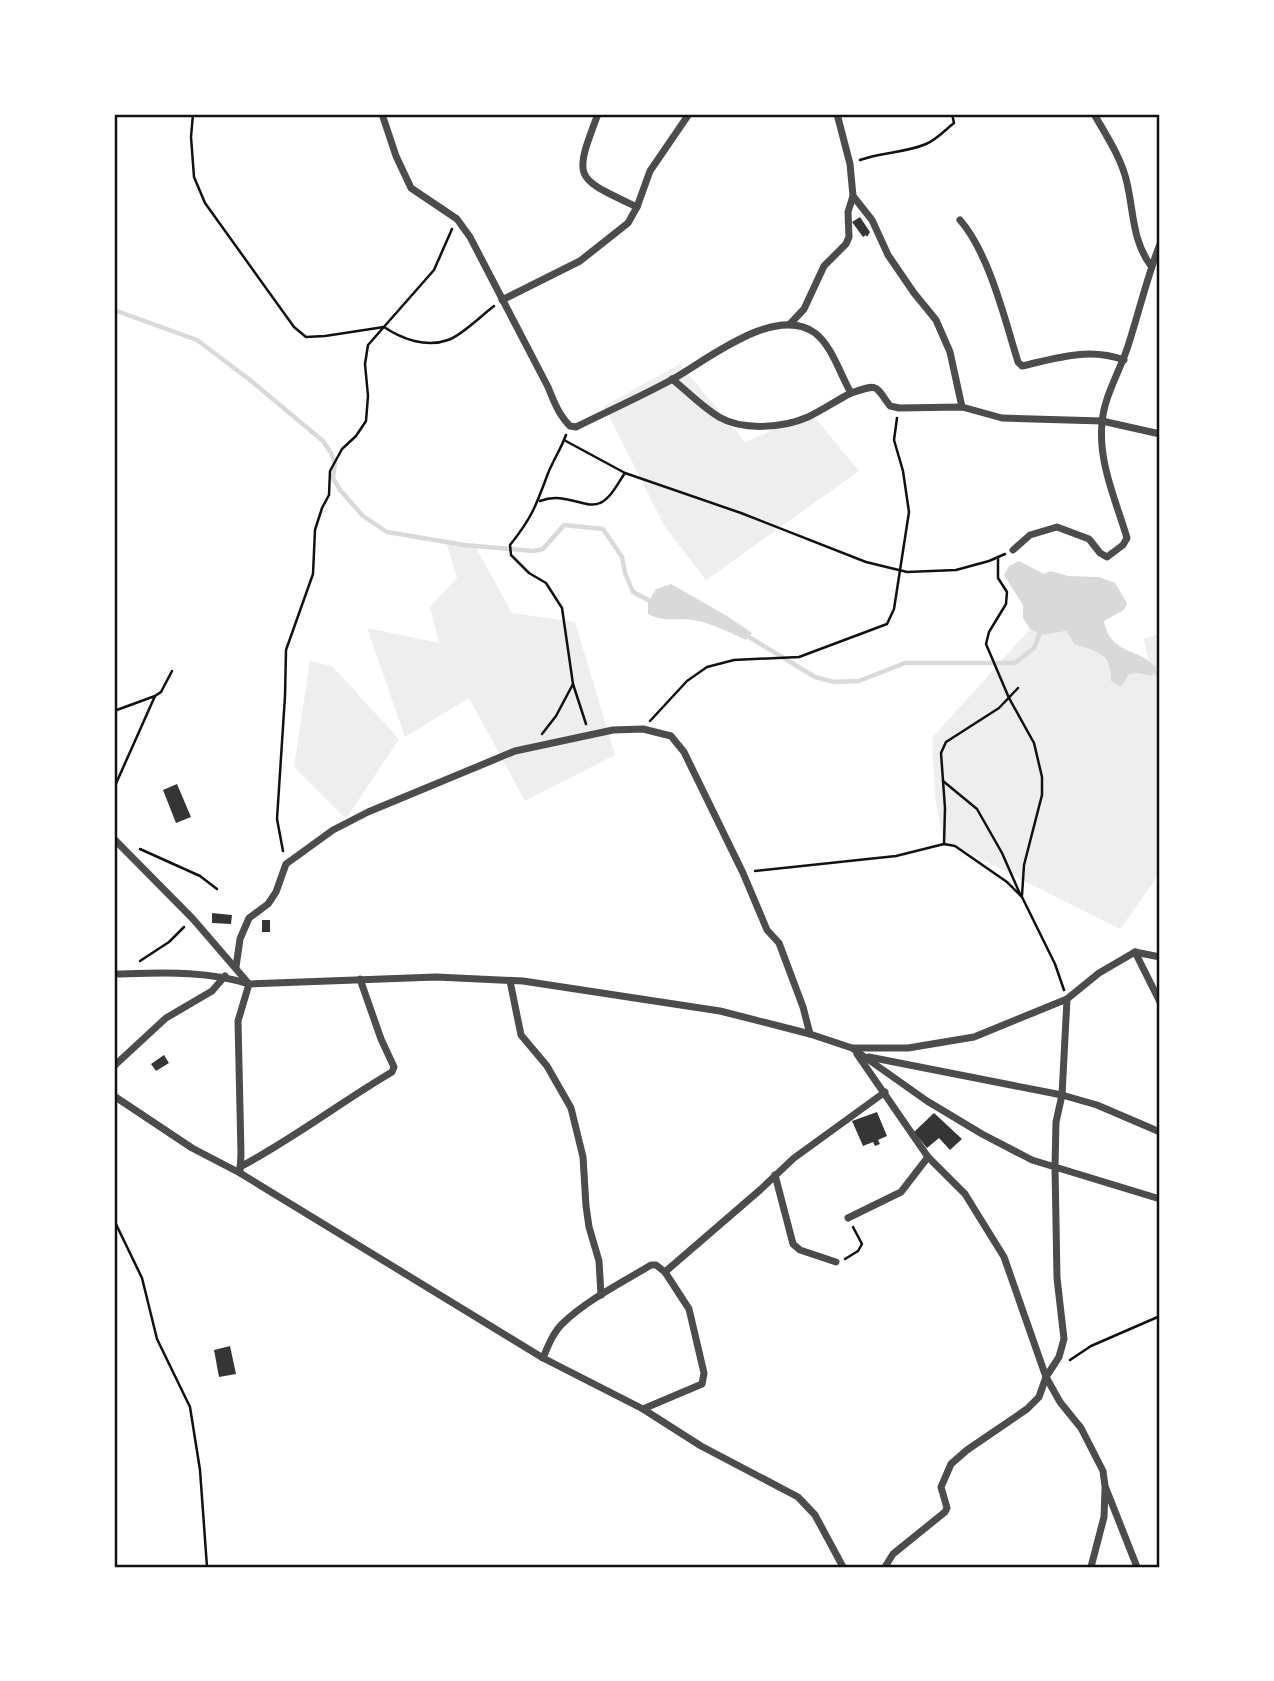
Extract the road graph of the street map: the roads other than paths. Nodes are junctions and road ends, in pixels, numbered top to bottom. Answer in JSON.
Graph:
{"nodes":[{"id":1,"x":382,"y":114,"type":"edge"},
{"id":2,"x":598,"y":114,"type":"edge"},
{"id":3,"x":690,"y":114,"type":"edge"},
{"id":4,"x":837,"y":114,"type":"edge"},
{"id":5,"x":1094,"y":114,"type":"edge"},
{"id":6,"x":853,"y":197,"type":"junction"},
{"id":7,"x":637,"y":207,"type":"junction"},
{"id":8,"x":960,"y":220,"type":"dead end"},
{"id":9,"x":1160,"y":244,"type":"edge"},
{"id":10,"x":1151,"y":266,"type":"junction"},
{"id":11,"x":502,"y":300,"type":"junction"},
{"id":12,"x":790,"y":324,"type":"junction"},
{"id":13,"x":1124,"y":360,"type":"junction"},
{"id":14,"x":672,"y":379,"type":"junction"},
{"id":15,"x":851,"y":393,"type":"junction"},
{"id":16,"x":962,"y":407,"type":"junction"},
{"id":17,"x":1102,"y":421,"type":"junction"},
{"id":18,"x":1160,"y":434,"type":"edge"},
{"id":19,"x":1013,"y":550,"type":"road end"},
{"id":20,"x":114,"y":839,"type":"edge"},
{"id":21,"x":1135,"y":952,"type":"junction"},
{"id":22,"x":1160,"y":957,"type":"edge"},
{"id":23,"x":236,"y":967,"type":"junction"},
{"id":24,"x":114,"y":974,"type":"edge"},
{"id":25,"x":225,"y":976,"type":"junction"},
{"id":26,"x":360,"y":979,"type":"junction"},
{"id":27,"x":510,"y":981,"type":"junction"},
{"id":28,"x":249,"y":984,"type":"junction"},
{"id":29,"x":1067,"y":999,"type":"junction"},
{"id":30,"x":1160,"y":1002,"type":"edge"},
{"id":31,"x":810,"y":1034,"type":"junction"},
{"id":32,"x":852,"y":1048,"type":"junction"},
{"id":33,"x":865,"y":1056,"type":"junction"},
{"id":34,"x":114,"y":1066,"type":"edge"},
{"id":35,"x":885,"y":1092,"type":"junction"},
{"id":36,"x":1062,"y":1095,"type":"junction"},
{"id":37,"x":114,"y":1096,"type":"edge"},
{"id":38,"x":1160,"y":1132,"type":"edge"},
{"id":39,"x":928,"y":1157,"type":"junction"},
{"id":40,"x":1055,"y":1167,"type":"junction"},
{"id":41,"x":240,"y":1170,"type":"junction"},
{"id":42,"x":775,"y":1175,"type":"junction"},
{"id":43,"x":1160,"y":1199,"type":"edge"},
{"id":44,"x":848,"y":1218,"type":"road end"},
{"id":45,"x":836,"y":1262,"type":"road end"},
{"id":46,"x":666,"y":1272,"type":"junction"},
{"id":47,"x":601,"y":1295,"type":"junction"},
{"id":48,"x":543,"y":1358,"type":"junction"},
{"id":49,"x":1046,"y":1377,"type":"junction"},
{"id":50,"x":643,"y":1409,"type":"junction"},
{"id":51,"x":1105,"y":1486,"type":"junction"},
{"id":52,"x":843,"y":1567,"type":"edge"},
{"id":53,"x":886,"y":1567,"type":"edge"},
{"id":54,"x":1091,"y":1567,"type":"edge"},
{"id":55,"x":1137,"y":1567,"type":"edge"}],
"edges":[{"from":1,"to":11,"type":"street"},
{"from":2,"to":7,"type":"street"},
{"from":3,"to":7,"type":"street"},
{"from":4,"to":6,"type":"street"},
{"from":5,"to":10,"type":"street"},
{"from":6,"to":12,"type":"street"},
{"from":6,"to":16,"type":"street"},
{"from":7,"to":11,"type":"street"},
{"from":8,"to":13,"type":"street"},
{"from":9,"to":10,"type":"street"},
{"from":10,"to":13,"type":"street"},
{"from":11,"to":14,"type":"street"},
{"from":12,"to":14,"type":"street"},
{"from":12,"to":15,"type":"street"},
{"from":13,"to":17,"type":"street"},
{"from":14,"to":15,"type":"street"},
{"from":15,"to":16,"type":"street"},
{"from":16,"to":17,"type":"street"},
{"from":17,"to":18,"type":"street"},
{"from":17,"to":19,"type":"street"},
{"from":20,"to":23,"type":"street"},
{"from":21,"to":22,"type":"street"},
{"from":21,"to":29,"type":"street"},
{"from":21,"to":30,"type":"street"},
{"from":23,"to":28,"type":"street"},
{"from":23,"to":31,"type":"street"},
{"from":24,"to":25,"type":"street"},
{"from":25,"to":28,"type":"street"},
{"from":25,"to":34,"type":"street"},
{"from":26,"to":27,"type":"street"},
{"from":26,"to":28,"type":"street"},
{"from":26,"to":41,"type":"street"},
{"from":27,"to":31,"type":"street"},
{"from":27,"to":47,"type":"street"},
{"from":28,"to":41,"type":"street"},
{"from":29,"to":32,"type":"street"},
{"from":29,"to":36,"type":"street"},
{"from":31,"to":32,"type":"street"},
{"from":32,"to":33,"type":"street"},
{"from":32,"to":35,"type":"street"},
{"from":33,"to":36,"type":"street"},
{"from":33,"to":40,"type":"street"},
{"from":35,"to":39,"type":"street"},
{"from":35,"to":42,"type":"street"},
{"from":36,"to":38,"type":"street"},
{"from":36,"to":40,"type":"street"},
{"from":37,"to":41,"type":"street"},
{"from":39,"to":44,"type":"street"},
{"from":39,"to":49,"type":"street"},
{"from":40,"to":43,"type":"street"},
{"from":40,"to":49,"type":"street"},
{"from":41,"to":48,"type":"street"},
{"from":42,"to":45,"type":"street"},
{"from":42,"to":46,"type":"street"},
{"from":46,"to":47,"type":"street"},
{"from":46,"to":50,"type":"street"},
{"from":47,"to":48,"type":"street"},
{"from":48,"to":50,"type":"street"},
{"from":49,"to":51,"type":"street"},
{"from":49,"to":53,"type":"street"},
{"from":50,"to":52,"type":"street"},
{"from":51,"to":54,"type":"street"},
{"from":51,"to":55,"type":"street"}]}
